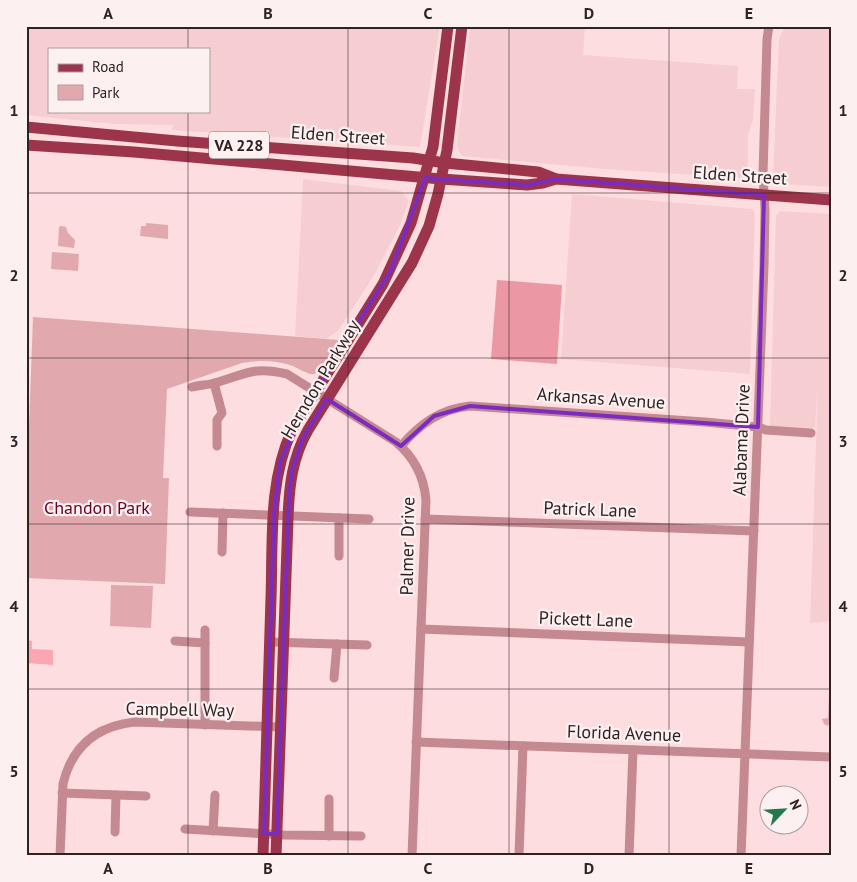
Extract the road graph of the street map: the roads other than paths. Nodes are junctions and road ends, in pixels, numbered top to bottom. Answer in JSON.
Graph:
{"nodes":[{"id":1,"x":448,"y":26,"type":"edge"},
{"id":2,"x":462,"y":26,"type":"edge"},
{"id":3,"x":769,"y":26,"type":"edge"},
{"id":4,"x":26,"y":127,"type":"edge"},
{"id":5,"x":26,"y":146,"type":"edge"},
{"id":6,"x":430,"y":160,"type":"junction"},
{"id":7,"x":445,"y":163,"type":"junction"},
{"id":8,"x":425,"y":178,"type":"junction"},
{"id":9,"x":556,"y":179,"type":"junction"},
{"id":10,"x":441,"y":180,"type":"junction"},
{"id":11,"x":764,"y":195,"type":"junction"},
{"id":12,"x":831,"y":200,"type":"edge"},
{"id":13,"x":214,"y":383,"type":"junction"},
{"id":14,"x":192,"y":387,"type":"dead end"},
{"id":15,"x":316,"y":391,"type":"junction"},
{"id":16,"x":327,"y":398,"type":"junction"},
{"id":17,"x":758,"y":427,"type":"junction"},
{"id":18,"x":811,"y":433,"type":"dead end"},
{"id":19,"x":217,"y":446,"type":"dead end"},
{"id":20,"x":401,"y":446,"type":"junction"},
{"id":21,"x":190,"y":512,"type":"dead end"},
{"id":22,"x":223,"y":513,"type":"junction"},
{"id":23,"x":274,"y":514,"type":"junction"},
{"id":24,"x":288,"y":515,"type":"junction"},
{"id":25,"x":339,"y":518,"type":"junction"},
{"id":26,"x":425,"y":519,"type":"junction"},
{"id":27,"x":369,"y":520,"type":"dead end"},
{"id":28,"x":754,"y":531,"type":"junction"},
{"id":29,"x":222,"y":552,"type":"dead end"},
{"id":30,"x":339,"y":556,"type":"dead end"},
{"id":31,"x":421,"y":629,"type":"junction"},
{"id":32,"x":205,"y":630,"type":"dead end"},
{"id":33,"x":175,"y":641,"type":"dead end"},
{"id":34,"x":270,"y":642,"type":"junction"},
{"id":35,"x":283,"y":642,"type":"junction"},
{"id":36,"x":749,"y":642,"type":"junction"},
{"id":37,"x":205,"y":643,"type":"junction"},
{"id":38,"x":336,"y":644,"type":"junction"},
{"id":39,"x":367,"y":645,"type":"dead end"},
{"id":40,"x":334,"y":678,"type":"dead end"},
{"id":41,"x":205,"y":725,"type":"junction"},
{"id":42,"x":266,"y":727,"type":"junction"},
{"id":43,"x":280,"y":727,"type":"junction"},
{"id":44,"x":416,"y":742,"type":"junction"},
{"id":45,"x":523,"y":746,"type":"junction"},
{"id":46,"x":633,"y":750,"type":"junction"},
{"id":47,"x":745,"y":754,"type":"junction"},
{"id":48,"x":831,"y":757,"type":"edge"},
{"id":49,"x":62,"y":793,"type":"junction"},
{"id":50,"x":116,"y":795,"type":"junction"},
{"id":51,"x":215,"y":795,"type":"dead end"},
{"id":52,"x":146,"y":796,"type":"dead end"},
{"id":53,"x":329,"y":799,"type":"dead end"},
{"id":54,"x":185,"y":829,"type":"dead end"},
{"id":55,"x":213,"y":831,"type":"junction"},
{"id":56,"x":115,"y":832,"type":"dead end"},
{"id":57,"x":264,"y":834,"type":"junction"},
{"id":58,"x":277,"y":834,"type":"junction"},
{"id":59,"x":329,"y":836,"type":"junction"},
{"id":60,"x":361,"y":836,"type":"dead end"},
{"id":61,"x":60,"y":856,"type":"edge"},
{"id":62,"x":263,"y":856,"type":"edge"},
{"id":63,"x":276,"y":856,"type":"edge"},
{"id":64,"x":412,"y":856,"type":"edge"},
{"id":65,"x":519,"y":856,"type":"edge"},
{"id":66,"x":629,"y":856,"type":"edge"},
{"id":67,"x":741,"y":856,"type":"edge"}],
"edges":[{"from":1,"to":6,"type":"main road","name":"Herndon Parkway"},
{"from":2,"to":7,"type":"main road","name":"Herndon Parkway"},
{"from":3,"to":11,"type":"street","name":"Alabama Drive"},
{"from":4,"to":6,"type":"main road","name":"Elden Street","number":"VA 228"},
{"from":5,"to":8,"type":"main road","name":"Elden Street","number":"VA 228"},
{"from":6,"to":7,"type":"main road","name":"Elden Street"},
{"from":6,"to":8,"type":"main road","name":"Herndon Parkway"},
{"from":7,"to":9,"type":"main road","name":"Elden Street"},
{"from":7,"to":10,"type":"main road","name":"Herndon Parkway"},
{"from":8,"to":10,"type":"main road","name":"Elden Street","number":"VA 228"},
{"from":8,"to":15,"type":"main road","name":"Herndon Parkway"},
{"from":9,"to":10,"type":"main road","name":"Elden Street"},
{"from":9,"to":11,"type":"main road","name":"Elden Street"},
{"from":10,"to":16,"type":"main road","name":"Herndon Parkway"},
{"from":11,"to":12,"type":"main road","name":"Elden Street"},
{"from":11,"to":17,"type":"street","name":"Alabama Drive"},
{"from":13,"to":14,"type":"street","name":"Palmer Drive"},
{"from":13,"to":15,"type":"street","name":"Palmer Drive"},
{"from":13,"to":19,"type":"street"},
{"from":15,"to":16,"type":"street","name":"Palmer Drive"},
{"from":15,"to":23,"type":"main road","name":"Herndon Parkway"},
{"from":16,"to":20,"type":"street","name":"Palmer Drive"},
{"from":16,"to":24,"type":"main road","name":"Herndon Parkway"},
{"from":17,"to":18,"type":"street","name":"Arkansas Avenue"},
{"from":17,"to":20,"type":"street","name":"Arkansas Avenue"},
{"from":17,"to":28,"type":"street","name":"Alabama Drive"},
{"from":20,"to":26,"type":"street","name":"Palmer Drive"},
{"from":21,"to":22,"type":"street"},
{"from":22,"to":23,"type":"street"},
{"from":22,"to":29,"type":"street"},
{"from":23,"to":24,"type":"street"},
{"from":23,"to":34,"type":"main road","name":"Herndon Parkway"},
{"from":24,"to":25,"type":"street"},
{"from":24,"to":35,"type":"main road","name":"Herndon Parkway"},
{"from":25,"to":27,"type":"street"},
{"from":25,"to":30,"type":"street"},
{"from":26,"to":28,"type":"street","name":"Patrick Lane"},
{"from":26,"to":31,"type":"street","name":"Palmer Drive"},
{"from":28,"to":36,"type":"street","name":"Alabama Drive"},
{"from":31,"to":36,"type":"street","name":"Pickett Lane"},
{"from":31,"to":44,"type":"street","name":"Palmer Drive"},
{"from":32,"to":37,"type":"street"},
{"from":33,"to":37,"type":"street"},
{"from":34,"to":35,"type":"street"},
{"from":34,"to":42,"type":"main road","name":"Herndon Parkway"},
{"from":35,"to":38,"type":"street"},
{"from":35,"to":43,"type":"main road","name":"Herndon Parkway"},
{"from":36,"to":47,"type":"street","name":"Alabama Drive"},
{"from":37,"to":41,"type":"street"},
{"from":38,"to":39,"type":"street"},
{"from":38,"to":40,"type":"street"},
{"from":41,"to":42,"type":"street","name":"Campbell Way"},
{"from":41,"to":49,"type":"street","name":"Campbell Way"},
{"from":42,"to":43,"type":"street","name":"Campbell Way"},
{"from":42,"to":57,"type":"main road","name":"Herndon Parkway"},
{"from":43,"to":58,"type":"main road","name":"Herndon Parkway"},
{"from":44,"to":45,"type":"street","name":"Florida Avenue"},
{"from":44,"to":64,"type":"street","name":"Palmer Drive"},
{"from":45,"to":46,"type":"street","name":"Florida Avenue"},
{"from":45,"to":65,"type":"street"},
{"from":46,"to":47,"type":"street","name":"Florida Avenue"},
{"from":46,"to":66,"type":"street"},
{"from":47,"to":48,"type":"street","name":"Florida Avenue"},
{"from":47,"to":67,"type":"street","name":"Alabama Drive"},
{"from":49,"to":50,"type":"street"},
{"from":49,"to":61,"type":"street","name":"Campbell Way"},
{"from":50,"to":52,"type":"street"},
{"from":50,"to":56,"type":"street"},
{"from":51,"to":55,"type":"street"},
{"from":53,"to":59,"type":"street"},
{"from":54,"to":55,"type":"street"},
{"from":55,"to":57,"type":"street"},
{"from":57,"to":58,"type":"street"},
{"from":57,"to":62,"type":"main road","name":"Herndon Parkway"},
{"from":58,"to":59,"type":"street"},
{"from":58,"to":63,"type":"main road","name":"Herndon Parkway"},
{"from":59,"to":60,"type":"street"}]}
